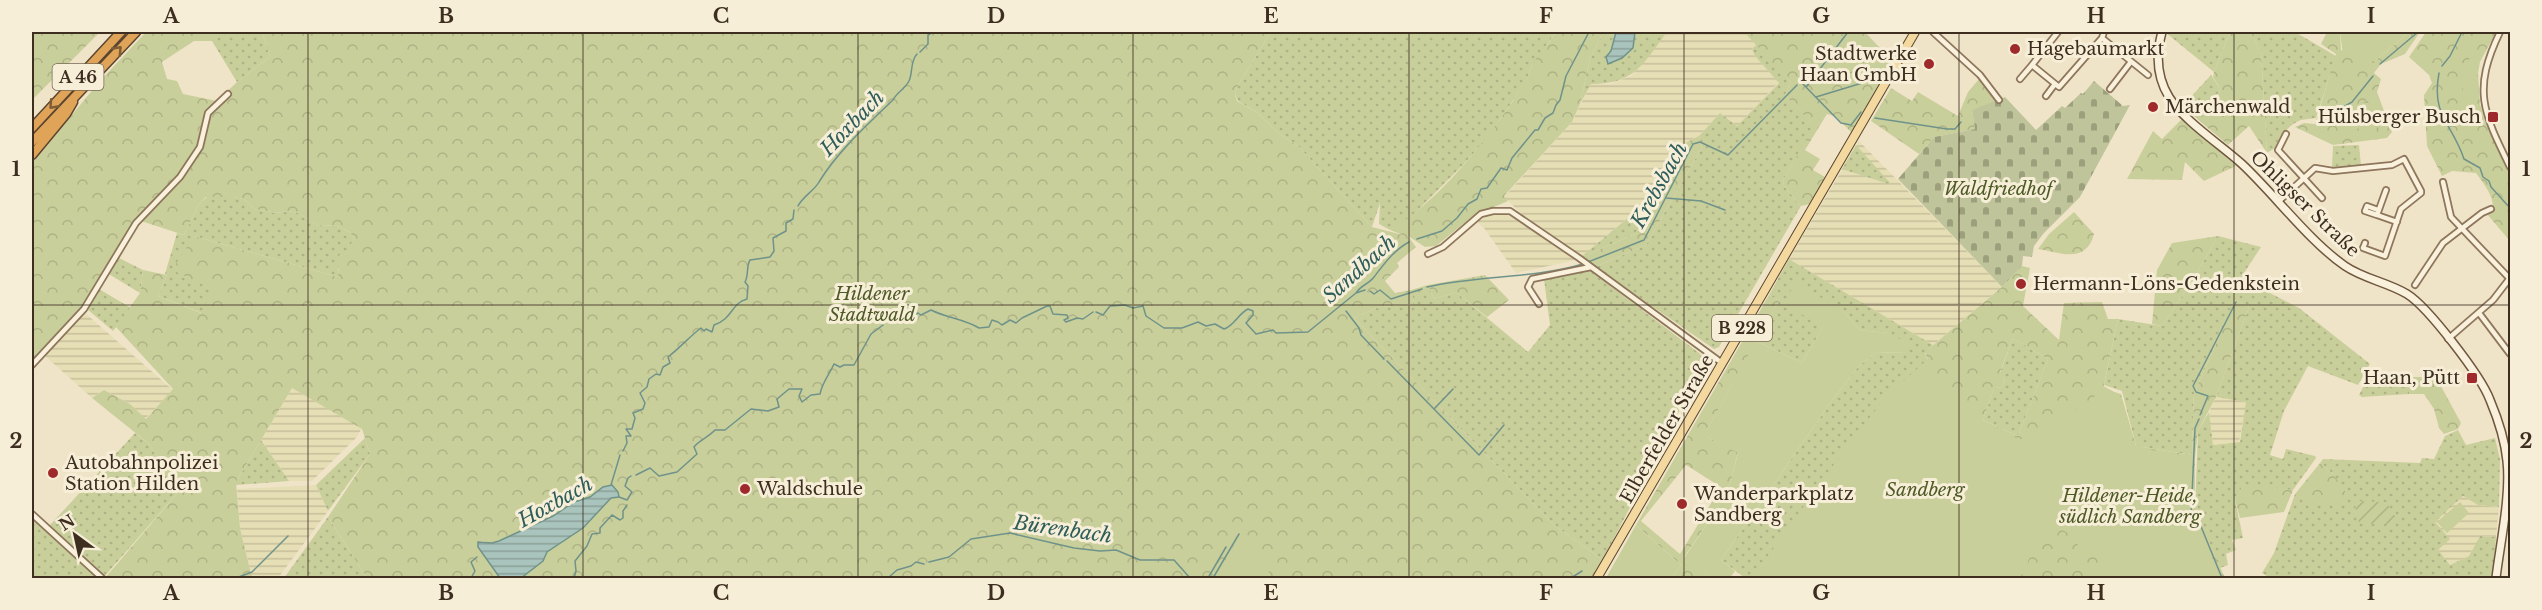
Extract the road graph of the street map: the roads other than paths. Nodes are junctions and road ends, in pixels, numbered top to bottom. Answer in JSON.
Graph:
{"nodes":[{"id":1,"x":121,"y":32,"type":"edge"},
{"id":2,"x":136,"y":32,"type":"edge"},
{"id":3,"x":1915,"y":32,"type":"edge"},
{"id":4,"x":1933,"y":32,"type":"edge"},
{"id":5,"x":2058,"y":32,"type":"edge"},
{"id":6,"x":2104,"y":32,"type":"edge"},
{"id":7,"x":2162,"y":32,"type":"edge"},
{"id":8,"x":2500,"y":32,"type":"edge"},
{"id":9,"x":2102,"y":38,"type":"junction"},
{"id":10,"x":2130,"y":63,"type":"junction"},
{"id":11,"x":2032,"y":65,"type":"junction"},
{"id":12,"x":2148,"y":75,"type":"dead end"},
{"id":13,"x":2020,"y":79,"type":"dead end"},
{"id":14,"x":2055,"y":84,"type":"junction"},
{"id":15,"x":2110,"y":89,"type":"dead end"},
{"id":16,"x":78,"y":91,"type":"junction"},
{"id":17,"x":228,"y":94,"type":"dead end"},
{"id":18,"x":2046,"y":96,"type":"dead end"},
{"id":19,"x":1999,"y":100,"type":"dead end"},
{"id":20,"x":33,"y":126,"type":"edge"},
{"id":21,"x":2286,"y":134,"type":"dead end"},
{"id":22,"x":32,"y":142,"type":"edge"},
{"id":23,"x":32,"y":155,"type":"edge"},
{"id":24,"x":2511,"y":167,"type":"edge"},
{"id":25,"x":2304,"y":179,"type":"junction"},
{"id":26,"x":2443,"y":182,"type":"dead end"},
{"id":27,"x":2386,"y":190,"type":"dead end"},
{"id":28,"x":2322,"y":198,"type":"dead end"},
{"id":29,"x":2279,"y":201,"type":"junction"},
{"id":30,"x":2492,"y":209,"type":"dead end"},
{"id":31,"x":2397,"y":222,"type":"junction"},
{"id":32,"x":2460,"y":230,"type":"junction"},
{"id":33,"x":2365,"y":243,"type":"dead end"},
{"id":34,"x":1428,"y":254,"type":"dead end"},
{"id":35,"x":1592,"y":267,"type":"junction"},
{"id":36,"x":2510,"y":281,"type":"edge"},
{"id":37,"x":2415,"y":285,"type":"dead end"},
{"id":38,"x":1539,"y":304,"type":"dead end"},
{"id":39,"x":2479,"y":313,"type":"junction"},
{"id":40,"x":2448,"y":339,"type":"junction"},
{"id":41,"x":2511,"y":354,"type":"edge"},
{"id":42,"x":1722,"y":363,"type":"junction"},
{"id":43,"x":32,"y":365,"type":"edge"},
{"id":44,"x":32,"y":514,"type":"edge"},
{"id":45,"x":102,"y":579,"type":"edge"},
{"id":46,"x":1597,"y":579,"type":"edge"},
{"id":47,"x":2496,"y":579,"type":"edge"}],
"edges":[{"from":1,"to":20,"type":"highway","number":"A 46","one_way":true},
{"from":16,"to":2,"type":"highway","number":"A 46","one_way":true},
{"from":3,"to":42,"type":"main road","name":"Elberfelder Straße","number":"B 228"},
{"from":4,"to":19,"type":"street"},
{"from":5,"to":11,"type":"street"},
{"from":6,"to":9,"type":"street"},
{"from":7,"to":29,"type":"main road","name":"Ohligser Straße"},
{"from":8,"to":24,"type":"street"},
{"from":9,"to":10,"type":"street"},
{"from":9,"to":14,"type":"street"},
{"from":10,"to":12,"type":"street"},
{"from":10,"to":15,"type":"street"},
{"from":11,"to":13,"type":"street"},
{"from":11,"to":14,"type":"street"},
{"from":14,"to":18,"type":"street"},
{"from":16,"to":22,"type":"highway","number":"A 46"},
{"from":16,"to":23,"type":"highway"},
{"from":17,"to":43,"type":"street"},
{"from":21,"to":25,"type":"street"},
{"from":25,"to":28,"type":"street"},
{"from":25,"to":29,"type":"street"},
{"from":25,"to":31,"type":"street"},
{"from":26,"to":32,"type":"street"},
{"from":27,"to":31,"type":"street"},
{"from":29,"to":40,"type":"main road","name":"Ohligser Straße"},
{"from":30,"to":32,"type":"street"},
{"from":31,"to":33,"type":"street"},
{"from":32,"to":36,"type":"street"},
{"from":32,"to":37,"type":"street"},
{"from":34,"to":35,"type":"street"},
{"from":35,"to":38,"type":"street"},
{"from":35,"to":42,"type":"street"},
{"from":36,"to":39,"type":"street"},
{"from":39,"to":40,"type":"street"},
{"from":39,"to":41,"type":"street"},
{"from":40,"to":47,"type":"main road","name":"Ohligser Straße"},
{"from":42,"to":46,"type":"main road","name":"Elberfelder Straße","number":"B 228"},
{"from":44,"to":45,"type":"street"}]}
